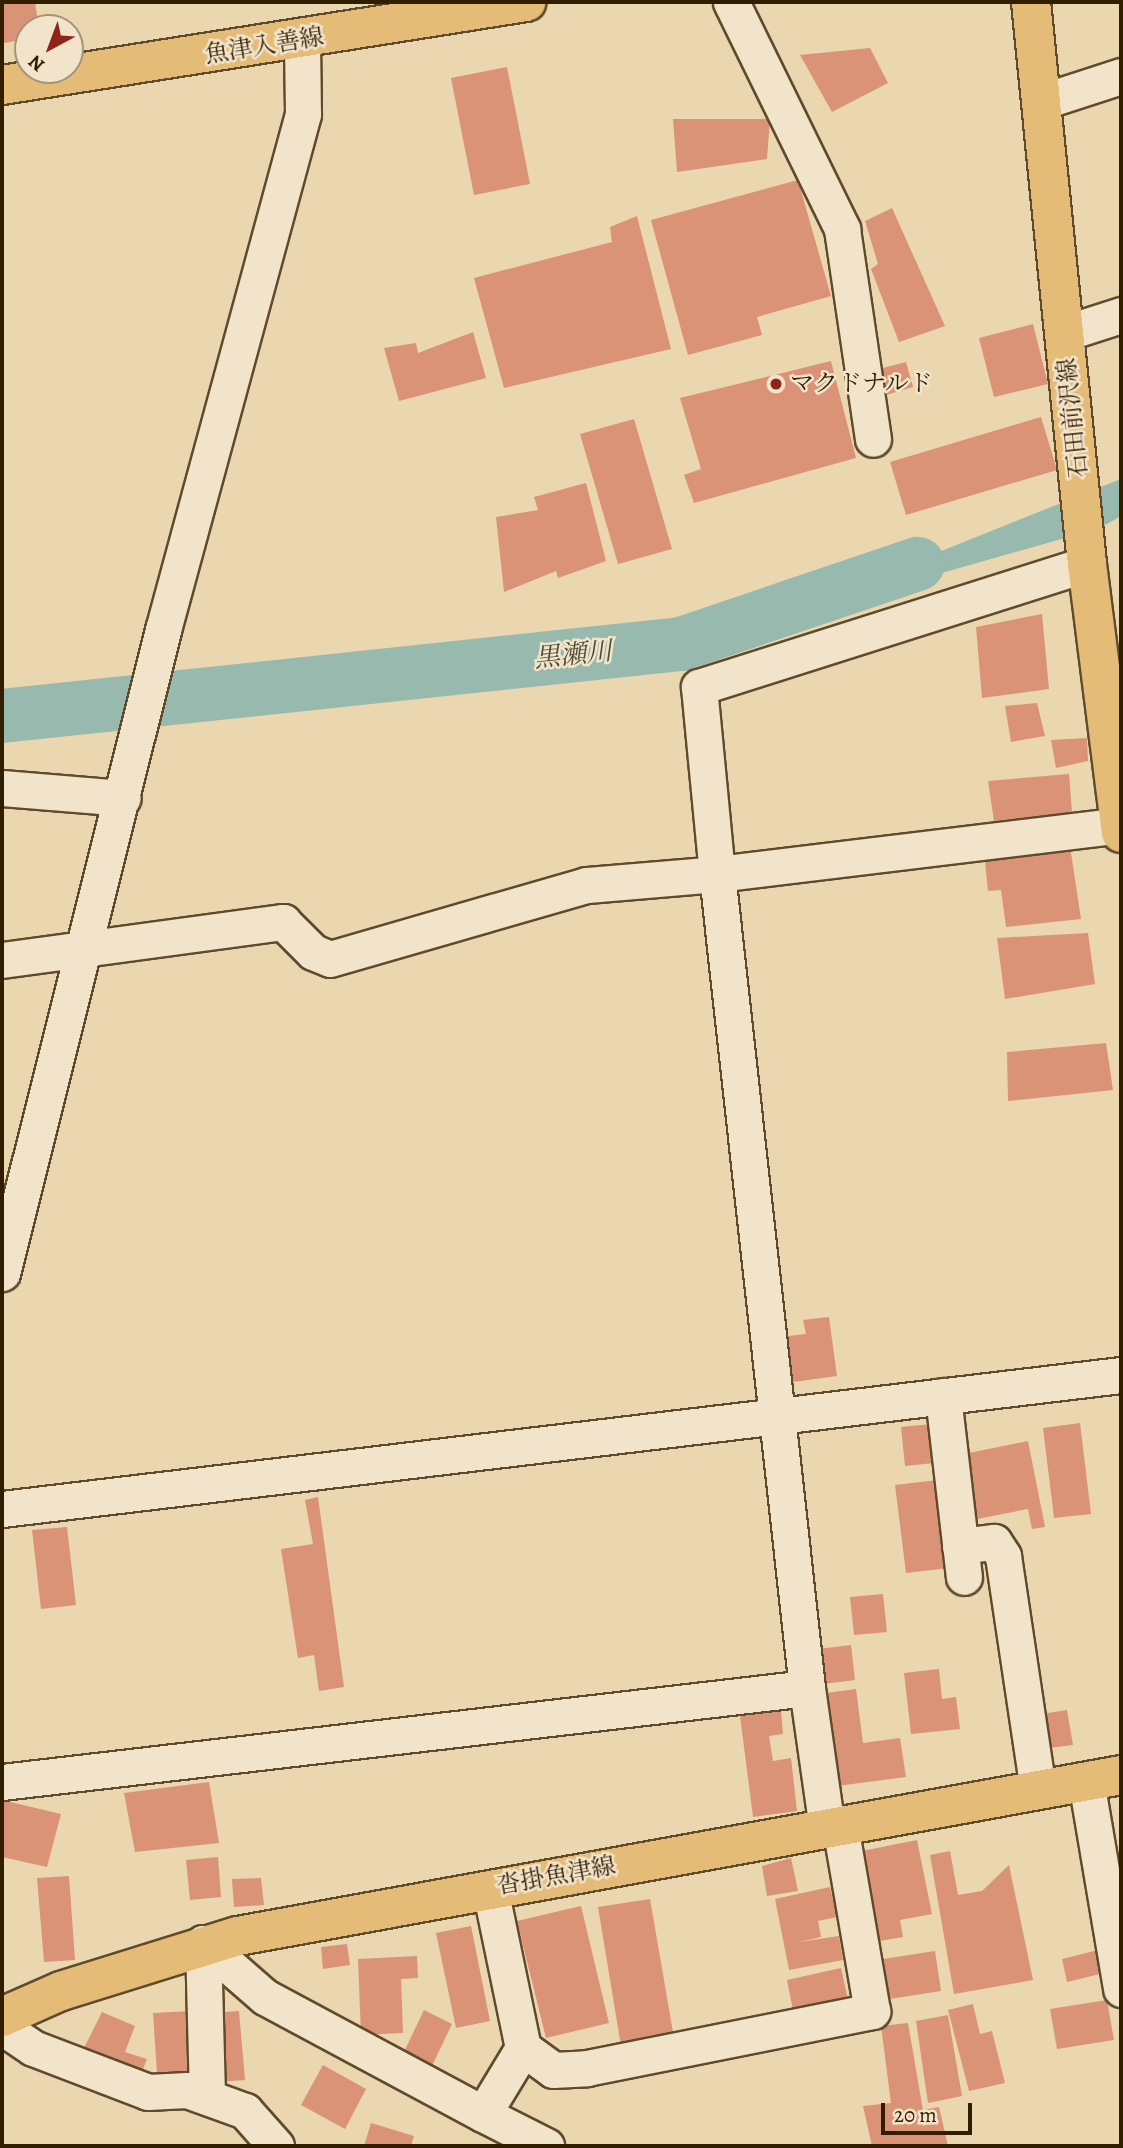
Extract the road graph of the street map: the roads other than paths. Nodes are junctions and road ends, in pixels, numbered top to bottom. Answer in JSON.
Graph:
{"nodes":[{"id":1,"x":526,"y":2,"type":"edge"},
{"id":2,"x":731,"y":2,"type":"edge"},
{"id":3,"x":1031,"y":2,"type":"edge"},
{"id":4,"x":407,"y":11,"type":"edge"},
{"id":5,"x":302,"y":39,"type":"junction"},
{"id":6,"x":1121,"y":76,"type":"edge"},
{"id":7,"x":2,"y":85,"type":"edge"},
{"id":8,"x":1041,"y":102,"type":"junction"},
{"id":9,"x":1121,"y":316,"type":"edge"},
{"id":10,"x":1065,"y":333,"type":"junction"},
{"id":11,"x":873,"y":439,"type":"dead end"},
{"id":12,"x":1087,"y":565,"type":"junction"},
{"id":13,"x":2,"y":788,"type":"edge"},
{"id":14,"x":123,"y":798,"type":"junction"},
{"id":15,"x":1121,"y":829,"type":"edge"},
{"id":16,"x":717,"y":874,"type":"junction"},
{"id":17,"x":82,"y":951,"type":"junction"},
{"id":18,"x":2,"y":960,"type":"edge"},
{"id":19,"x":2,"y":1273,"type":"edge"},
{"id":20,"x":1121,"y":1375,"type":"edge"},
{"id":21,"x":943,"y":1396,"type":"junction"},
{"id":22,"x":776,"y":1415,"type":"junction"},
{"id":23,"x":2,"y":1509,"type":"edge"},
{"id":24,"x":807,"y":1688,"type":"junction"},
{"id":25,"x":1104,"y":1778,"type":"edge"},
{"id":26,"x":2,"y":1782,"type":"edge"},
{"id":27,"x":1038,"y":1790,"type":"junction"},
{"id":28,"x":834,"y":1827,"type":"junction"},
{"id":29,"x":490,"y":1888,"type":"junction"},
{"id":30,"x":203,"y":1943,"type":"junction"},
{"id":31,"x":1121,"y":1989,"type":"edge"},
{"id":32,"x":2,"y":2017,"type":"edge"},
{"id":33,"x":2,"y":2027,"type":"edge"},
{"id":34,"x":523,"y":2048,"type":"junction"},
{"id":35,"x":207,"y":2097,"type":"junction"},
{"id":36,"x":483,"y":2114,"type":"junction"},
{"id":37,"x":276,"y":2146,"type":"edge"},
{"id":38,"x":546,"y":2146,"type":"edge"}],
"edges":[{"from":1,"to":4,"type":"main road","name":"魚津入善線"},
{"from":2,"to":11,"type":"street"},
{"from":3,"to":8,"type":"main road","name":"石田前沢線"},
{"from":4,"to":5,"type":"main road","name":"魚津入善線"},
{"from":5,"to":7,"type":"main road","name":"魚津入善線"},
{"from":5,"to":14,"type":"street"},
{"from":6,"to":8,"type":"street"},
{"from":8,"to":10,"type":"main road","name":"石田前沢線"},
{"from":9,"to":10,"type":"street"},
{"from":10,"to":12,"type":"main road","name":"石田前沢線"},
{"from":12,"to":15,"type":"main road","name":"石田前沢線"},
{"from":12,"to":16,"type":"street"},
{"from":13,"to":14,"type":"street"},
{"from":14,"to":17,"type":"street"},
{"from":15,"to":16,"type":"street"},
{"from":16,"to":17,"type":"street"},
{"from":16,"to":22,"type":"street"},
{"from":17,"to":18,"type":"street"},
{"from":17,"to":19,"type":"street"},
{"from":20,"to":21,"type":"street"},
{"from":21,"to":22,"type":"street"},
{"from":21,"to":27,"type":"street"},
{"from":22,"to":23,"type":"street"},
{"from":22,"to":24,"type":"street"},
{"from":24,"to":26,"type":"street"},
{"from":24,"to":28,"type":"street"},
{"from":25,"to":27,"type":"main road","name":"沓掛魚津線"},
{"from":25,"to":31,"type":"street"},
{"from":27,"to":28,"type":"main road","name":"沓掛魚津線"},
{"from":28,"to":29,"type":"main road","name":"沓掛魚津線"},
{"from":28,"to":34,"type":"street"},
{"from":29,"to":30,"type":"main road","name":"沓掛魚津線"},
{"from":29,"to":34,"type":"street"},
{"from":30,"to":32,"type":"main road","name":"沓掛魚津線"},
{"from":30,"to":35,"type":"street"},
{"from":30,"to":36,"type":"street"},
{"from":33,"to":35,"type":"street"},
{"from":34,"to":36,"type":"street"},
{"from":35,"to":37,"type":"street"},
{"from":36,"to":38,"type":"street"}]}
